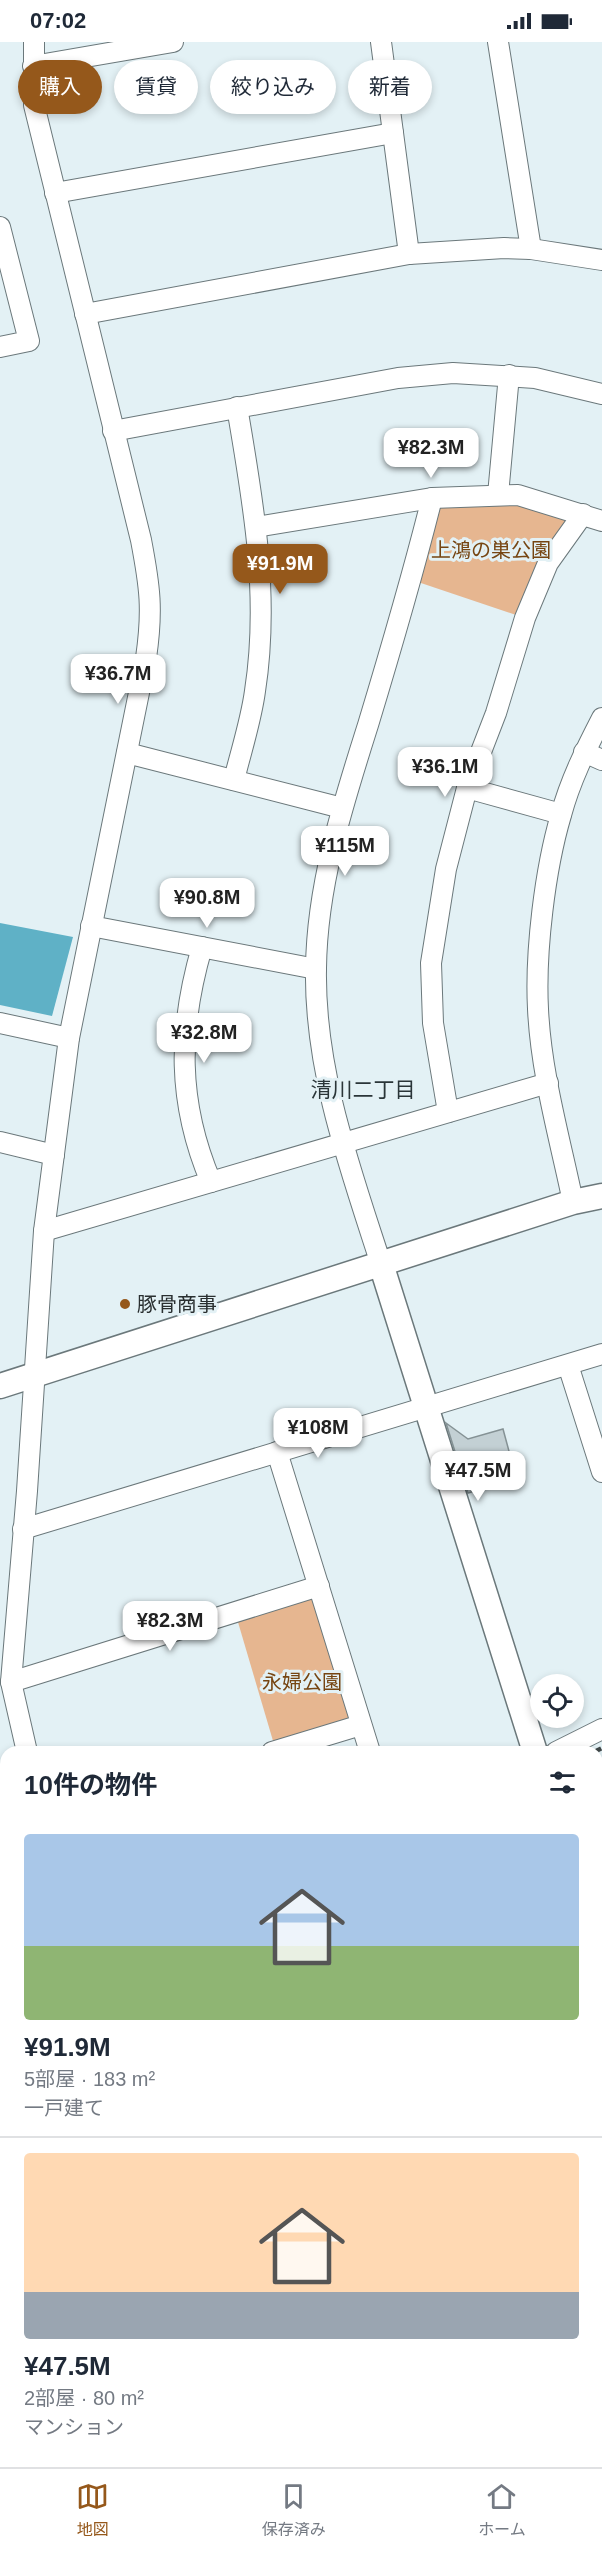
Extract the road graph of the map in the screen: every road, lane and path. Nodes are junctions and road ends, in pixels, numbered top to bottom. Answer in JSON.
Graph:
{"nodes":[{"id":1,"x":34,"y":42,"type":"edge"},
{"id":2,"x":173,"y":42,"type":"edge"},
{"id":3,"x":381,"y":42,"type":"edge"},
{"id":4,"x":498,"y":42,"type":"edge"},
{"id":5,"x":33,"y":60,"type":"edge"},
{"id":6,"x":68,"y":60,"type":"edge"},
{"id":7,"x":36,"y":114,"type":"edge"},
{"id":8,"x":393,"y":133,"type":"junction"},
{"id":9,"x":55,"y":193,"type":"junction"},
{"id":10,"x":0,"y":227,"type":"edge"},
{"id":11,"x":531,"y":249,"type":"junction"},
{"id":12,"x":409,"y":254,"type":"junction"},
{"id":13,"x":602,"y":260,"type":"edge"},
{"id":14,"x":85,"y":314,"type":"junction"},
{"id":15,"x":0,"y":347,"type":"edge"},
{"id":16,"x":509,"y":375,"type":"junction"},
{"id":17,"x":602,"y":393,"type":"edge"},
{"id":18,"x":237,"y":407,"type":"junction"},
{"id":19,"x":113,"y":431,"type":"junction"},
{"id":20,"x":498,"y":495,"type":"junction"},
{"id":21,"x":432,"y":498,"type":"junction"},
{"id":22,"x":583,"y":514,"type":"junction"},
{"id":23,"x":602,"y":521,"type":"edge"},
{"id":24,"x":256,"y":527,"type":"junction"},
{"id":25,"x":602,"y":718,"type":"edge"},
{"id":26,"x":127,"y":753,"type":"junction"},
{"id":27,"x":593,"y":756,"type":"edge"},
{"id":28,"x":234,"y":780,"type":"junction"},
{"id":29,"x":467,"y":788,"type":"junction"},
{"id":30,"x":342,"y":808,"type":"junction"},
{"id":31,"x":561,"y":814,"type":"junction"},
{"id":32,"x":92,"y":926,"type":"junction"},
{"id":33,"x":202,"y":947,"type":"junction"},
{"id":34,"x":316,"y":969,"type":"junction"},
{"id":35,"x":0,"y":1023,"type":"edge"},
{"id":36,"x":69,"y":1038,"type":"junction"},
{"id":37,"x":548,"y":1083,"type":"junction"},
{"id":38,"x":447,"y":1112,"type":"junction"},
{"id":39,"x":0,"y":1142,"type":"edge"},
{"id":40,"x":343,"y":1143,"type":"junction"},
{"id":41,"x":54,"y":1155,"type":"junction"},
{"id":42,"x":211,"y":1182,"type":"junction"},
{"id":43,"x":602,"y":1196,"type":"edge"},
{"id":44,"x":573,"y":1202,"type":"junction"},
{"id":45,"x":44,"y":1231,"type":"junction"},
{"id":46,"x":381,"y":1264,"type":"junction"},
{"id":47,"x":602,"y":1354,"type":"edge"},
{"id":48,"x":568,"y":1365,"type":"junction"},
{"id":49,"x":34,"y":1375,"type":"junction"},
{"id":50,"x":0,"y":1386,"type":"edge"},
{"id":51,"x":426,"y":1407,"type":"junction"},
{"id":52,"x":277,"y":1452,"type":"junction"},
{"id":53,"x":602,"y":1472,"type":"edge"},
{"id":54,"x":23,"y":1529,"type":"junction"},
{"id":55,"x":319,"y":1586,"type":"junction"},
{"id":56,"x":11,"y":1682,"type":"junction"},
{"id":57,"x":361,"y":1725,"type":"junction"},
{"id":58,"x":602,"y":1729,"type":"edge"},
{"id":59,"x":26,"y":1746,"type":"edge"},
{"id":60,"x":292,"y":1746,"type":"edge"},
{"id":61,"x":368,"y":1746,"type":"edge"},
{"id":62,"x":533,"y":1746,"type":"edge"},
{"id":63,"x":568,"y":1746,"type":"edge"}],
"edges":[{"from":1,"to":5,"type":"street"},
{"from":2,"to":6,"type":"street"},
{"from":3,"to":8,"type":"street"},
{"from":4,"to":11,"type":"street"},
{"from":7,"to":9,"type":"street"},
{"from":8,"to":9,"type":"street"},
{"from":8,"to":12,"type":"street"},
{"from":9,"to":14,"type":"street"},
{"from":10,"to":15,"type":"street"},
{"from":11,"to":12,"type":"street"},
{"from":11,"to":13,"type":"street"},
{"from":12,"to":14,"type":"street"},
{"from":14,"to":19,"type":"street"},
{"from":16,"to":17,"type":"street"},
{"from":16,"to":18,"type":"street"},
{"from":16,"to":20,"type":"street"},
{"from":18,"to":19,"type":"street"},
{"from":18,"to":24,"type":"street"},
{"from":19,"to":26,"type":"street"},
{"from":20,"to":21,"type":"street"},
{"from":20,"to":22,"type":"street"},
{"from":21,"to":24,"type":"street"},
{"from":21,"to":30,"type":"street"},
{"from":22,"to":23,"type":"street"},
{"from":22,"to":29,"type":"street"},
{"from":24,"to":28,"type":"street"},
{"from":25,"to":27,"type":"street"},
{"from":26,"to":28,"type":"street"},
{"from":26,"to":32,"type":"street"},
{"from":27,"to":31,"type":"street"},
{"from":28,"to":30,"type":"street"},
{"from":29,"to":31,"type":"street"},
{"from":29,"to":38,"type":"street"},
{"from":30,"to":34,"type":"street"},
{"from":31,"to":37,"type":"street"},
{"from":32,"to":33,"type":"street"},
{"from":32,"to":36,"type":"street"},
{"from":33,"to":34,"type":"street"},
{"from":33,"to":42,"type":"street"},
{"from":34,"to":40,"type":"street"},
{"from":35,"to":36,"type":"street"},
{"from":36,"to":41,"type":"street"},
{"from":37,"to":38,"type":"street"},
{"from":37,"to":44,"type":"street"},
{"from":38,"to":40,"type":"street"},
{"from":39,"to":41,"type":"street"},
{"from":40,"to":42,"type":"street"},
{"from":40,"to":46,"type":"street"},
{"from":41,"to":45,"type":"street"},
{"from":42,"to":45,"type":"street"},
{"from":43,"to":44,"type":"street"},
{"from":44,"to":46,"type":"street"},
{"from":45,"to":49,"type":"street"},
{"from":46,"to":49,"type":"street"},
{"from":46,"to":51,"type":"street"},
{"from":47,"to":48,"type":"street"},
{"from":48,"to":51,"type":"street"},
{"from":48,"to":53,"type":"street"},
{"from":49,"to":50,"type":"street"},
{"from":49,"to":54,"type":"street"},
{"from":51,"to":52,"type":"street"},
{"from":51,"to":62,"type":"street"},
{"from":52,"to":54,"type":"street"},
{"from":52,"to":55,"type":"street"},
{"from":54,"to":56,"type":"street"},
{"from":55,"to":56,"type":"street"},
{"from":55,"to":57,"type":"street"},
{"from":56,"to":59,"type":"street"},
{"from":57,"to":60,"type":"street"},
{"from":57,"to":61,"type":"street"},
{"from":58,"to":63,"type":"street"}]}
